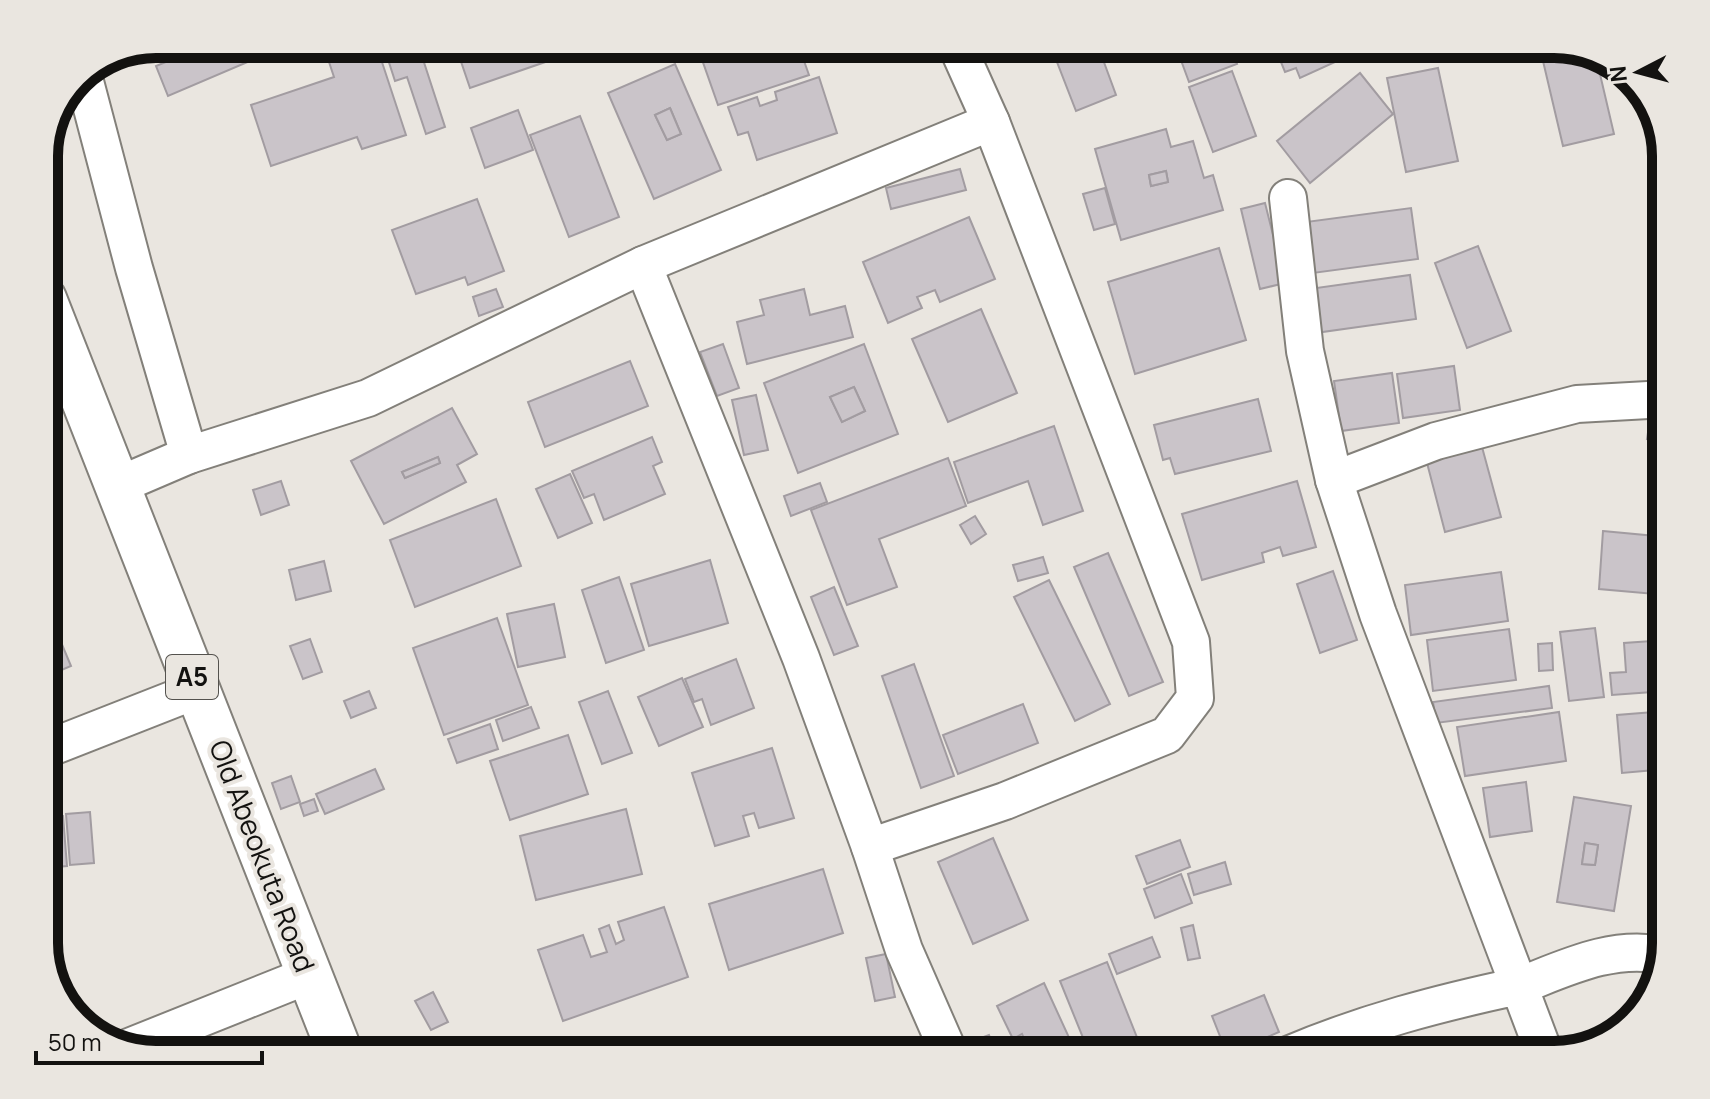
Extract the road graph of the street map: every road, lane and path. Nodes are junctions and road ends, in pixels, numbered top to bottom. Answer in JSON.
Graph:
{"nodes":[{"id":1,"x":962,"y":58,"type":"edge"},
{"id":2,"x":87,"y":88,"type":"edge"},
{"id":3,"x":991,"y":122,"type":"junction"},
{"id":4,"x":1288,"y":198,"type":"dead end"},
{"id":5,"x":643,"y":265,"type":"junction"},
{"id":6,"x":58,"y":334,"type":"edge"},
{"id":7,"x":1652,"y":400,"type":"edge"},
{"id":8,"x":189,"y":455,"type":"junction"},
{"id":9,"x":1334,"y":480,"type":"junction"},
{"id":10,"x":119,"y":485,"type":"junction"},
{"id":11,"x":197,"y":690,"type":"junction"},
{"id":12,"x":58,"y":745,"type":"edge"},
{"id":13,"x":870,"y":847,"type":"junction"},
{"id":14,"x":1651,"y":953,"type":"edge"},
{"id":15,"x":309,"y":975,"type":"junction"},
{"id":16,"x":1519,"y":986,"type":"junction"},
{"id":17,"x":146,"y":1040,"type":"edge"},
{"id":18,"x":335,"y":1041,"type":"edge"},
{"id":19,"x":944,"y":1041,"type":"edge"},
{"id":20,"x":1320,"y":1041,"type":"edge"},
{"id":21,"x":1540,"y":1041,"type":"edge"}],
"edges":[{"from":1,"to":3,"type":"street"},
{"from":2,"to":8,"type":"street"},
{"from":3,"to":5,"type":"street"},
{"from":3,"to":13,"type":"street"},
{"from":4,"to":9,"type":"street"},
{"from":5,"to":8,"type":"street"},
{"from":5,"to":13,"type":"street"},
{"from":6,"to":10,"type":"highway","name":"Old Abeokuta Road","number":"A5"},
{"from":7,"to":9,"type":"street"},
{"from":8,"to":10,"type":"street"},
{"from":9,"to":16,"type":"street"},
{"from":10,"to":11,"type":"highway","name":"Old Abeokuta Road","number":"A5"},
{"from":11,"to":12,"type":"street"},
{"from":11,"to":15,"type":"highway","name":"Old Abeokuta Road","number":"A5"},
{"from":13,"to":19,"type":"street"},
{"from":14,"to":16,"type":"street"},
{"from":15,"to":17,"type":"street"},
{"from":15,"to":18,"type":"highway","name":"Old Abeokuta Road","number":"A5"},
{"from":16,"to":20,"type":"street"},
{"from":16,"to":21,"type":"street"}]}
